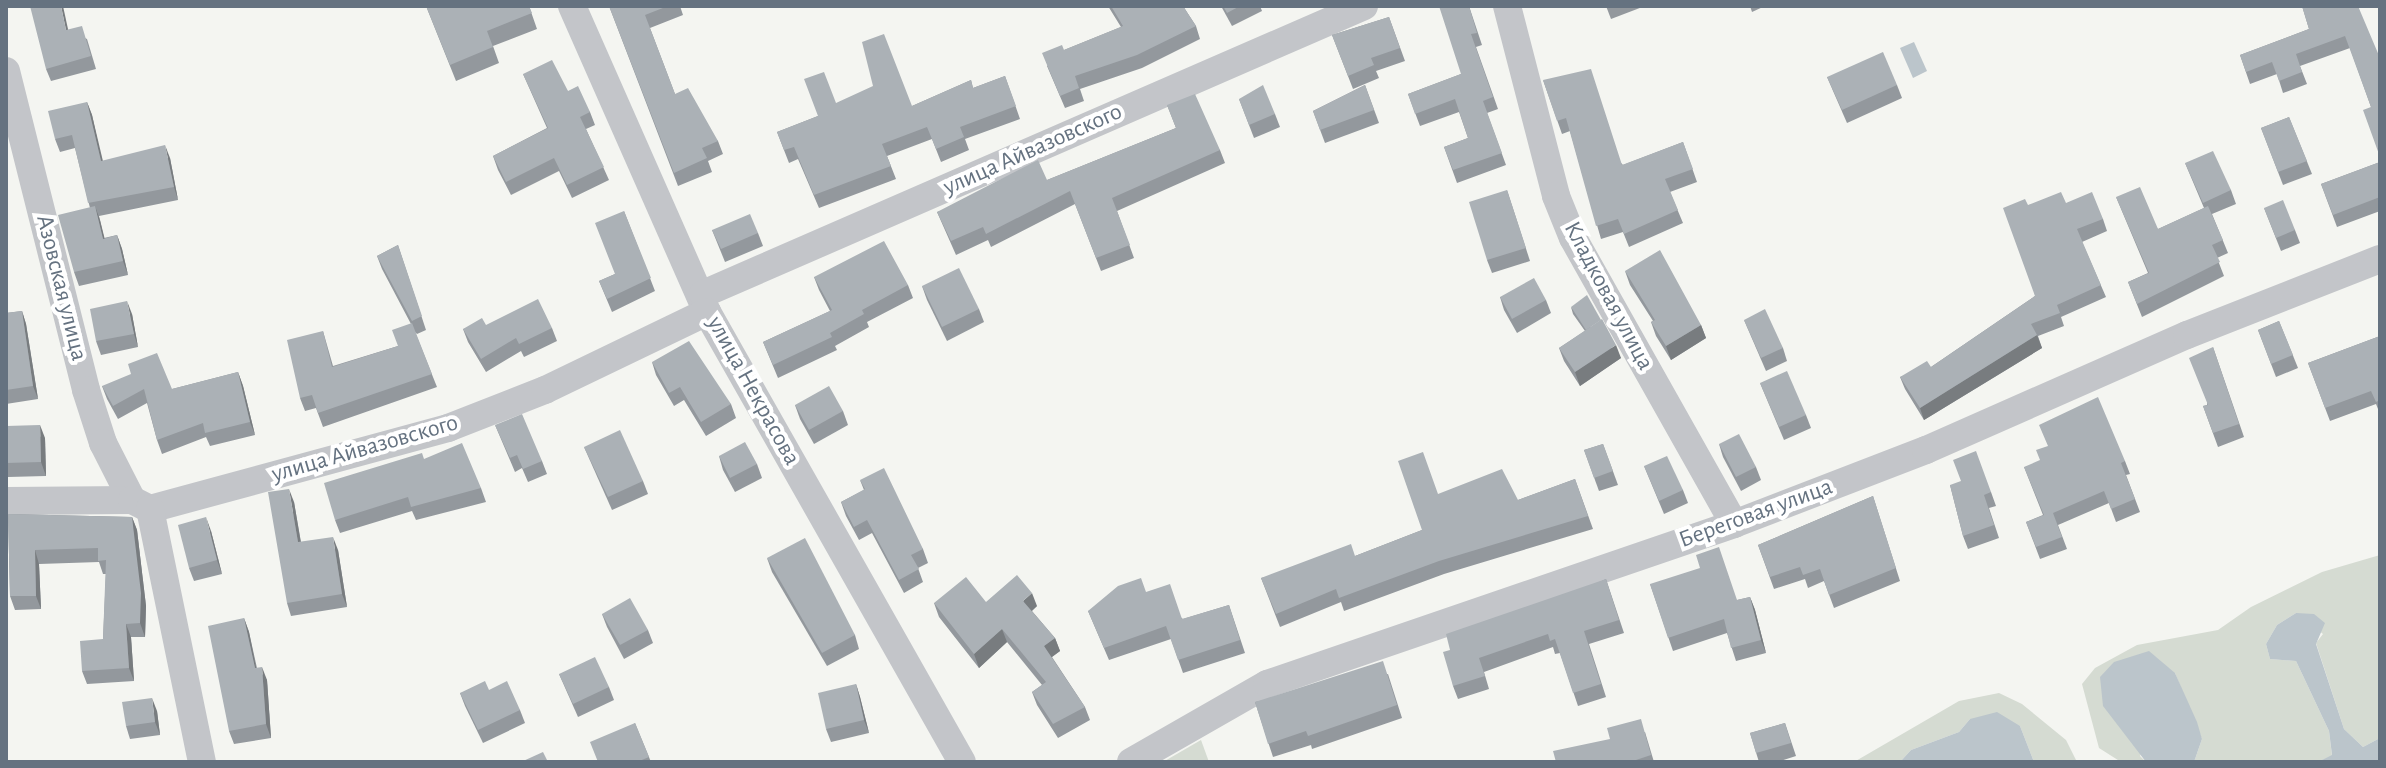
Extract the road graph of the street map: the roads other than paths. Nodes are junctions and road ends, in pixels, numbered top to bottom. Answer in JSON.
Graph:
{"nodes":[{"id":1,"x":572,"y":6,"type":"edge"},
{"id":2,"x":1364,"y":6,"type":"edge"},
{"id":3,"x":1507,"y":6,"type":"edge"},
{"id":4,"x":6,"y":71,"type":"edge"},
{"id":5,"x":2380,"y":259,"type":"edge"},
{"id":6,"x":705,"y":303,"type":"junction"},
{"id":7,"x":6,"y":501,"type":"edge"},
{"id":8,"x":141,"y":504,"type":"junction"},
{"id":9,"x":1734,"y":524,"type":"junction"},
{"id":10,"x":202,"y":762,"type":"edge"},
{"id":11,"x":962,"y":762,"type":"edge"},
{"id":12,"x":1131,"y":762,"type":"edge"}],
"edges":[{"from":1,"to":6,"type":"street","name":"улица Некрасова"},
{"from":2,"to":6,"type":"street","name":"улица Айвазовского"},
{"from":3,"to":9,"type":"street","name":"Кладковая улица"},
{"from":4,"to":8,"type":"street","name":"Азовская улица"},
{"from":5,"to":9,"type":"street","name":"Береговая улица"},
{"from":6,"to":8,"type":"street","name":"улица Айвазовского"},
{"from":6,"to":11,"type":"street","name":"улица Некрасова"},
{"from":7,"to":8,"type":"street","name":"улица Айвазовского"},
{"from":8,"to":10,"type":"street","name":"Азовская улица"},
{"from":9,"to":12,"type":"street","name":"Береговая улица"}]}
